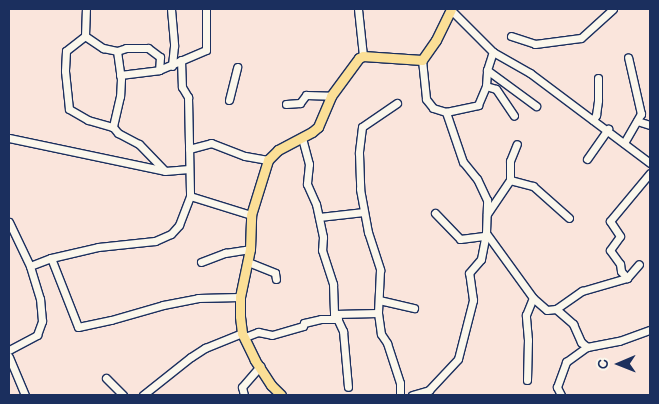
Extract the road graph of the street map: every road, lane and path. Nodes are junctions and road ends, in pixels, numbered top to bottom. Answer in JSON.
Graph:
{"nodes":[{"id":1,"x":86,"y":9,"type":"edge"},
{"id":2,"x":171,"y":9,"type":"edge"},
{"id":3,"x":206,"y":9,"type":"edge"},
{"id":4,"x":358,"y":9,"type":"edge"},
{"id":5,"x":613,"y":9,"type":"edge"},
{"id":6,"x":452,"y":10,"type":"edge"},
{"id":7,"x":85,"y":36,"type":"junction"},
{"id":8,"x":511,"y":36,"type":"dead end"},
{"id":9,"x":117,"y":51,"type":"junction"},
{"id":10,"x":493,"y":52,"type":"junction"},
{"id":11,"x":364,"y":56,"type":"junction"},
{"id":12,"x":628,"y":57,"type":"dead end"},
{"id":13,"x":181,"y":60,"type":"junction"},
{"id":14,"x":422,"y":60,"type":"junction"},
{"id":15,"x":172,"y":66,"type":"junction"},
{"id":16,"x":237,"y":67,"type":"dead end"},
{"id":17,"x":159,"y":70,"type":"junction"},
{"id":18,"x":487,"y":70,"type":"junction"},
{"id":19,"x":120,"y":75,"type":"junction"},
{"id":20,"x":598,"y":78,"type":"dead end"},
{"id":21,"x":486,"y":86,"type":"junction"},
{"id":22,"x":331,"y":96,"type":"junction"},
{"id":23,"x":229,"y":100,"type":"dead end"},
{"id":24,"x":397,"y":103,"type":"dead end"},
{"id":25,"x":286,"y":104,"type":"dead end"},
{"id":26,"x":536,"y":106,"type":"dead end"},
{"id":27,"x":446,"y":112,"type":"junction"},
{"id":28,"x":514,"y":116,"type":"dead end"},
{"id":29,"x":593,"y":120,"type":"junction"},
{"id":30,"x":637,"y":122,"type":"junction"},
{"id":31,"x":650,"y":125,"type":"edge"},
{"id":32,"x":113,"y":127,"type":"junction"},
{"id":33,"x":608,"y":129,"type":"junction"},
{"id":34,"x":9,"y":138,"type":"edge"},
{"id":35,"x":302,"y":138,"type":"junction"},
{"id":36,"x":624,"y":143,"type":"junction"},
{"id":37,"x":517,"y":144,"type":"dead end"},
{"id":38,"x":189,"y":149,"type":"junction"},
{"id":39,"x":587,"y":159,"type":"dead end"},
{"id":40,"x":268,"y":160,"type":"junction"},
{"id":41,"x":650,"y":163,"type":"edge"},
{"id":42,"x":189,"y":169,"type":"junction"},
{"id":43,"x":165,"y":171,"type":"junction"},
{"id":44,"x":650,"y":173,"type":"edge"},
{"id":45,"x":510,"y":180,"type":"junction"},
{"id":46,"x":190,"y":196,"type":"junction"},
{"id":47,"x":364,"y":212,"type":"junction"},
{"id":48,"x":435,"y":213,"type":"dead end"},
{"id":49,"x":251,"y":215,"type":"junction"},
{"id":50,"x":319,"y":217,"type":"junction"},
{"id":51,"x":486,"y":217,"type":"junction"},
{"id":52,"x":569,"y":218,"type":"dead end"},
{"id":53,"x":9,"y":222,"type":"edge"},
{"id":54,"x":485,"y":234,"type":"junction"},
{"id":55,"x":250,"y":249,"type":"junction"},
{"id":56,"x":51,"y":258,"type":"junction"},
{"id":57,"x":202,"y":262,"type":"dead end"},
{"id":58,"x":248,"y":262,"type":"junction"},
{"id":59,"x":639,"y":264,"type":"dead end"},
{"id":60,"x":30,"y":266,"type":"junction"},
{"id":61,"x":627,"y":278,"type":"junction"},
{"id":62,"x":276,"y":279,"type":"dead end"},
{"id":63,"x":240,"y":297,"type":"junction"},
{"id":64,"x":533,"y":298,"type":"junction"},
{"id":65,"x":379,"y":300,"type":"junction"},
{"id":66,"x":414,"y":308,"type":"dead end"},
{"id":67,"x":556,"y":309,"type":"junction"},
{"id":68,"x":378,"y":313,"type":"junction"},
{"id":69,"x":334,"y":317,"type":"junction"},
{"id":70,"x":650,"y":330,"type":"edge"},
{"id":71,"x":243,"y":335,"type":"junction"},
{"id":72,"x":586,"y":347,"type":"junction"},
{"id":73,"x":9,"y":350,"type":"edge"},
{"id":74,"x":9,"y":357,"type":"edge"},
{"id":75,"x":260,"y":366,"type":"junction"},
{"id":76,"x":106,"y":378,"type":"dead end"},
{"id":77,"x":527,"y":380,"type":"dead end"},
{"id":78,"x":348,"y":387,"type":"dead end"},
{"id":79,"x":418,"y":394,"type":"edge"},
{"id":80,"x":25,"y":395,"type":"edge"},
{"id":81,"x":123,"y":395,"type":"edge"},
{"id":82,"x":143,"y":395,"type":"edge"},
{"id":83,"x":244,"y":395,"type":"edge"},
{"id":84,"x":281,"y":395,"type":"edge"},
{"id":85,"x":400,"y":395,"type":"edge"},
{"id":86,"x":562,"y":395,"type":"edge"}],
"edges":[{"from":1,"to":7,"type":"street"},
{"from":2,"to":15,"type":"street"},
{"from":3,"to":13,"type":"street"},
{"from":4,"to":11,"type":"street"},
{"from":5,"to":8,"type":"street"},
{"from":6,"to":10,"type":"street"},
{"from":6,"to":14,"type":"main road"},
{"from":7,"to":9,"type":"street"},
{"from":7,"to":32,"type":"street"},
{"from":9,"to":17,"type":"street"},
{"from":9,"to":19,"type":"street"},
{"from":10,"to":18,"type":"street"},
{"from":10,"to":29,"type":"street"},
{"from":11,"to":14,"type":"main road"},
{"from":11,"to":22,"type":"main road"},
{"from":12,"to":30,"type":"street"},
{"from":13,"to":15,"type":"street"},
{"from":13,"to":38,"type":"street"},
{"from":14,"to":27,"type":"street"},
{"from":15,"to":17,"type":"street"},
{"from":16,"to":23,"type":"street"},
{"from":17,"to":19,"type":"street"},
{"from":18,"to":21,"type":"street"},
{"from":18,"to":26,"type":"street"},
{"from":19,"to":32,"type":"street"},
{"from":20,"to":29,"type":"street"},
{"from":21,"to":27,"type":"street"},
{"from":21,"to":28,"type":"street"},
{"from":22,"to":25,"type":"street"},
{"from":22,"to":35,"type":"main road"},
{"from":24,"to":47,"type":"street"},
{"from":27,"to":51,"type":"street"},
{"from":29,"to":33,"type":"street"},
{"from":30,"to":31,"type":"street"},
{"from":30,"to":36,"type":"street"},
{"from":32,"to":43,"type":"street"},
{"from":33,"to":36,"type":"street"},
{"from":33,"to":39,"type":"street"},
{"from":34,"to":43,"type":"street"},
{"from":35,"to":40,"type":"main road"},
{"from":35,"to":50,"type":"street"},
{"from":36,"to":41,"type":"street"},
{"from":37,"to":45,"type":"street"},
{"from":38,"to":40,"type":"street"},
{"from":38,"to":42,"type":"street"},
{"from":40,"to":49,"type":"main road"},
{"from":42,"to":43,"type":"street"},
{"from":42,"to":46,"type":"street"},
{"from":44,"to":61,"type":"street"},
{"from":45,"to":51,"type":"street"},
{"from":45,"to":52,"type":"street"},
{"from":46,"to":49,"type":"street"},
{"from":46,"to":56,"type":"street"},
{"from":47,"to":50,"type":"street"},
{"from":47,"to":65,"type":"street"},
{"from":48,"to":54,"type":"street"},
{"from":49,"to":55,"type":"main road"},
{"from":50,"to":69,"type":"street"},
{"from":51,"to":54,"type":"street"},
{"from":53,"to":60,"type":"street"},
{"from":54,"to":64,"type":"street"},
{"from":54,"to":79,"type":"street"},
{"from":55,"to":57,"type":"street"},
{"from":55,"to":58,"type":"main road"},
{"from":56,"to":60,"type":"street"},
{"from":56,"to":63,"type":"street"},
{"from":58,"to":62,"type":"street"},
{"from":58,"to":63,"type":"main road"},
{"from":59,"to":61,"type":"street"},
{"from":60,"to":73,"type":"street"},
{"from":61,"to":67,"type":"street"},
{"from":63,"to":71,"type":"main road"},
{"from":64,"to":67,"type":"street"},
{"from":64,"to":77,"type":"street"},
{"from":65,"to":66,"type":"street"},
{"from":65,"to":68,"type":"street"},
{"from":67,"to":72,"type":"street"},
{"from":68,"to":69,"type":"street"},
{"from":68,"to":85,"type":"street"},
{"from":69,"to":71,"type":"street"},
{"from":69,"to":78,"type":"street"},
{"from":70,"to":72,"type":"street"},
{"from":71,"to":75,"type":"main road"},
{"from":71,"to":82,"type":"street"},
{"from":72,"to":86,"type":"street"},
{"from":74,"to":80,"type":"street"},
{"from":75,"to":83,"type":"street"},
{"from":75,"to":84,"type":"main road"},
{"from":76,"to":81,"type":"street"}]}
